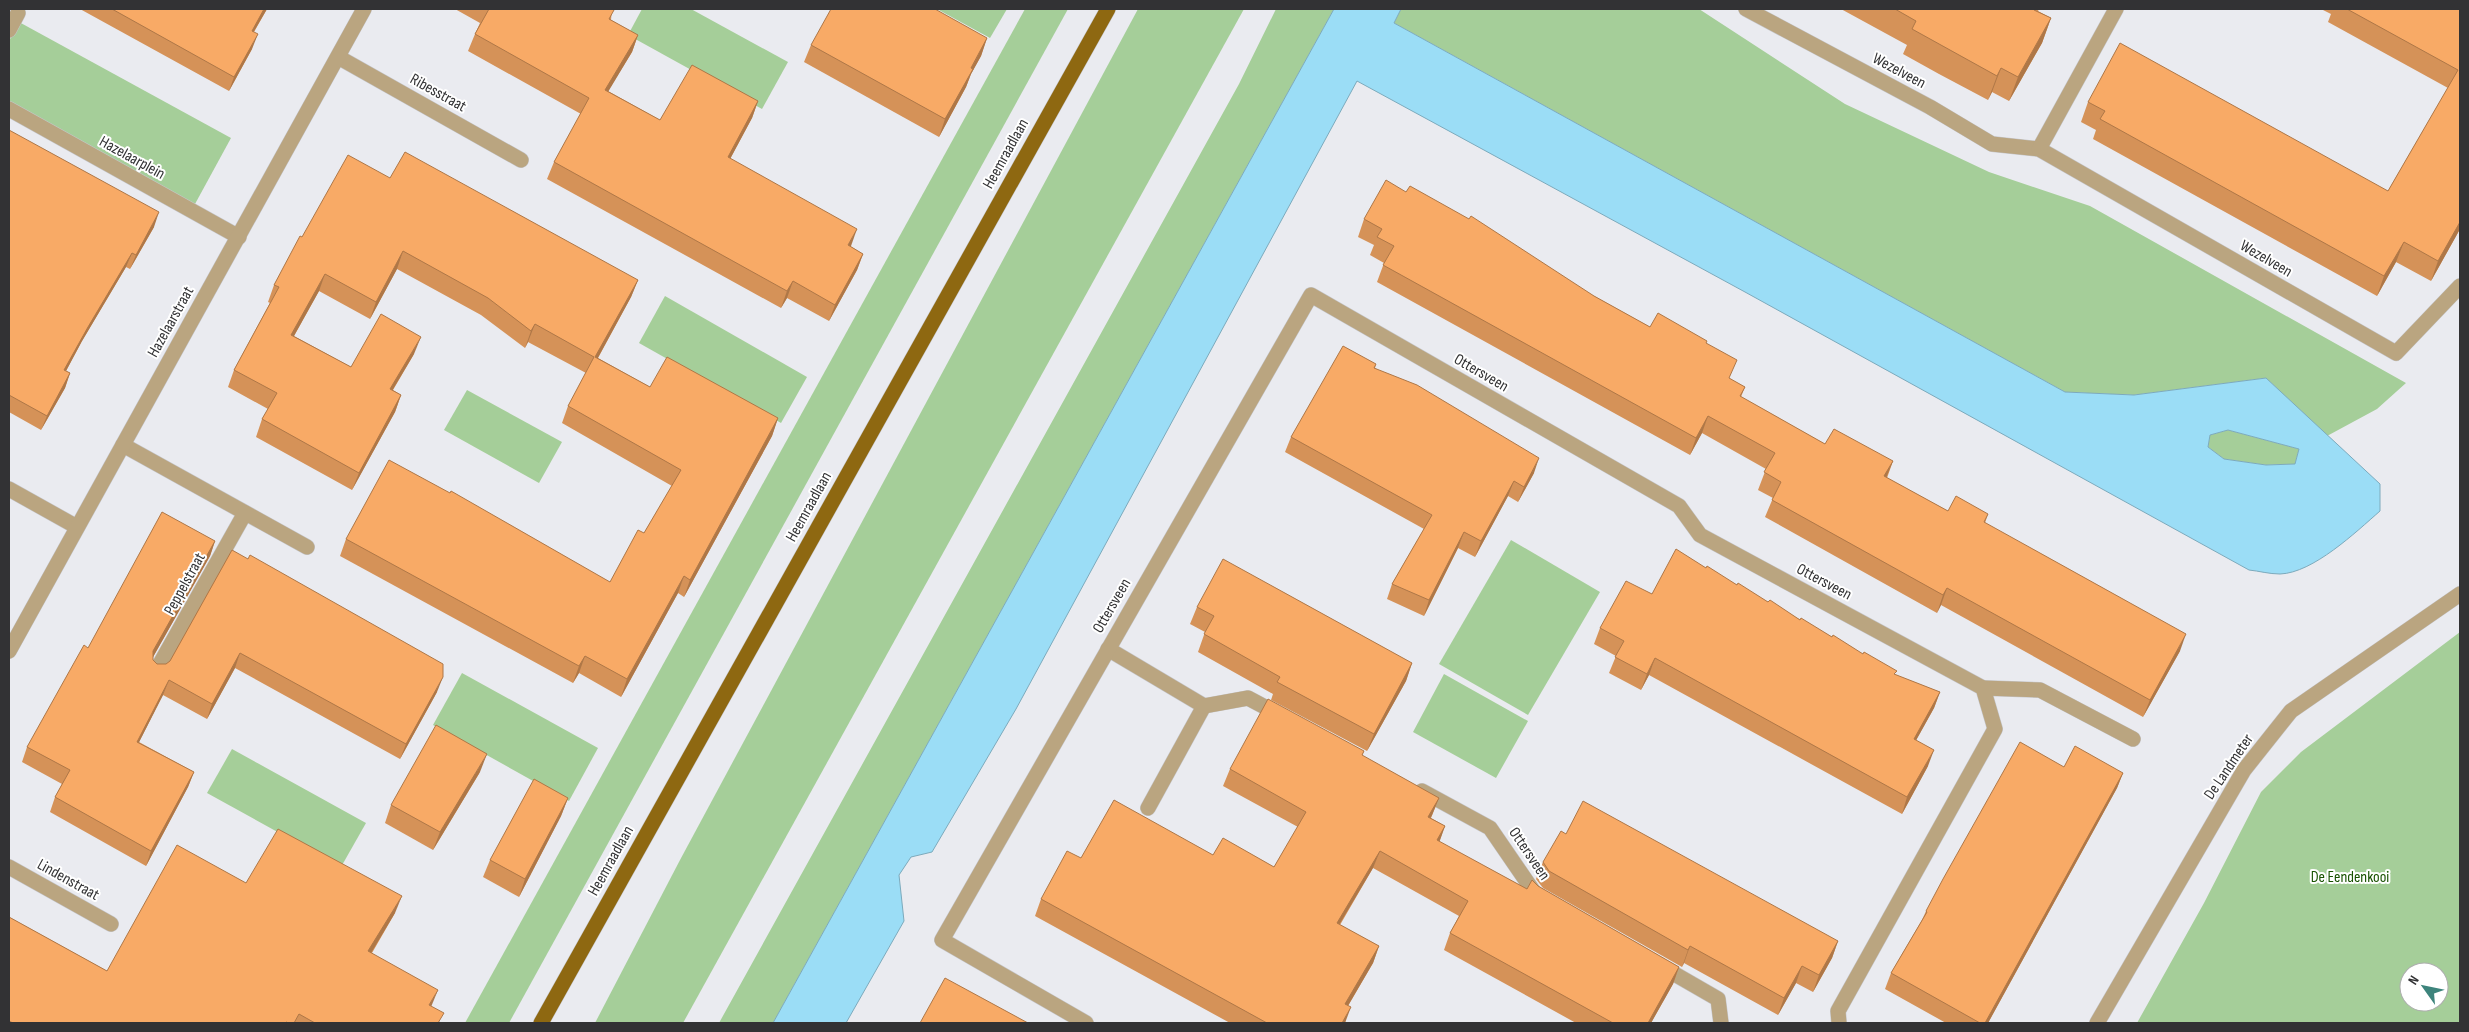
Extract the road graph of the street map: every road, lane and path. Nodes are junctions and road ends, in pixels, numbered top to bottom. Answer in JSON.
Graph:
{"nodes":[{"id":1,"x":364,"y":9,"type":"edge"},
{"id":2,"x":1108,"y":9,"type":"edge"},
{"id":3,"x":1746,"y":9,"type":"edge"},
{"id":4,"x":2116,"y":9,"type":"edge"},
{"id":5,"x":18,"y":13,"type":"dead end"},
{"id":6,"x":9,"y":30,"type":"edge"},
{"id":7,"x":338,"y":57,"type":"junction"},
{"id":8,"x":9,"y":109,"type":"edge"},
{"id":9,"x":2039,"y":149,"type":"junction"},
{"id":10,"x":521,"y":160,"type":"dead end"},
{"id":11,"x":239,"y":237,"type":"junction"},
{"id":12,"x":2460,"y":286,"type":"edge"},
{"id":13,"x":122,"y":445,"type":"junction"},
{"id":14,"x":9,"y":489,"type":"edge"},
{"id":15,"x":245,"y":513,"type":"junction"},
{"id":16,"x":77,"y":527,"type":"junction"},
{"id":17,"x":308,"y":547,"type":"dead end"},
{"id":18,"x":2460,"y":594,"type":"edge"},
{"id":19,"x":1108,"y":649,"type":"junction"},
{"id":20,"x":9,"y":651,"type":"edge"},
{"id":21,"x":156,"y":671,"type":"edge"},
{"id":22,"x":1983,"y":688,"type":"junction"},
{"id":23,"x":1204,"y":706,"type":"junction"},
{"id":24,"x":1291,"y":721,"type":"edge"},
{"id":25,"x":2133,"y":739,"type":"dead end"},
{"id":26,"x":1413,"y":786,"type":"edge"},
{"id":27,"x":1148,"y":808,"type":"dead end"},
{"id":28,"x":9,"y":867,"type":"edge"},
{"id":29,"x":1554,"y":905,"type":"edge"},
{"id":30,"x":111,"y":924,"type":"dead end"},
{"id":31,"x":1649,"y":959,"type":"edge"},
{"id":32,"x":541,"y":1023,"type":"edge"},
{"id":33,"x":1086,"y":1023,"type":"edge"},
{"id":34,"x":1722,"y":1023,"type":"edge"},
{"id":35,"x":1839,"y":1023,"type":"edge"},
{"id":36,"x":2098,"y":1023,"type":"edge"}],
"edges":[{"from":1,"to":7,"type":"street","name":"Hazelaarstraat"},
{"from":2,"to":32,"type":"main road","name":"Heemraadlaan"},
{"from":3,"to":9,"type":"street","name":"Wezelveen"},
{"from":4,"to":9,"type":"street"},
{"from":5,"to":6,"type":"street"},
{"from":7,"to":10,"type":"street","name":"Ribesstraat"},
{"from":7,"to":11,"type":"street","name":"Hazelaarstraat"},
{"from":8,"to":11,"type":"street","name":"Hazelaarplein"},
{"from":9,"to":12,"type":"street","name":"Wezelveen"},
{"from":11,"to":13,"type":"street","name":"Hazelaarstraat"},
{"from":13,"to":15,"type":"street"},
{"from":13,"to":16,"type":"street","name":"Hazelaarstraat"},
{"from":14,"to":16,"type":"street"},
{"from":15,"to":17,"type":"street"},
{"from":15,"to":21,"type":"street","name":"Peppelstraat"},
{"from":16,"to":20,"type":"street","name":"Hazelaarstraat"},
{"from":18,"to":36,"type":"street","name":"De Landmeter"},
{"from":19,"to":22,"type":"street","name":"Ottersveen"},
{"from":19,"to":23,"type":"street","name":"Ottersveen"},
{"from":19,"to":33,"type":"street","name":"Ottersveen"},
{"from":22,"to":25,"type":"street","name":"Ottersveen"},
{"from":22,"to":35,"type":"street"},
{"from":23,"to":24,"type":"street"},
{"from":23,"to":27,"type":"street"},
{"from":26,"to":29,"type":"street","name":"Ottersveen"},
{"from":28,"to":30,"type":"street","name":"Lindenstraat"},
{"from":31,"to":34,"type":"street"}]}
